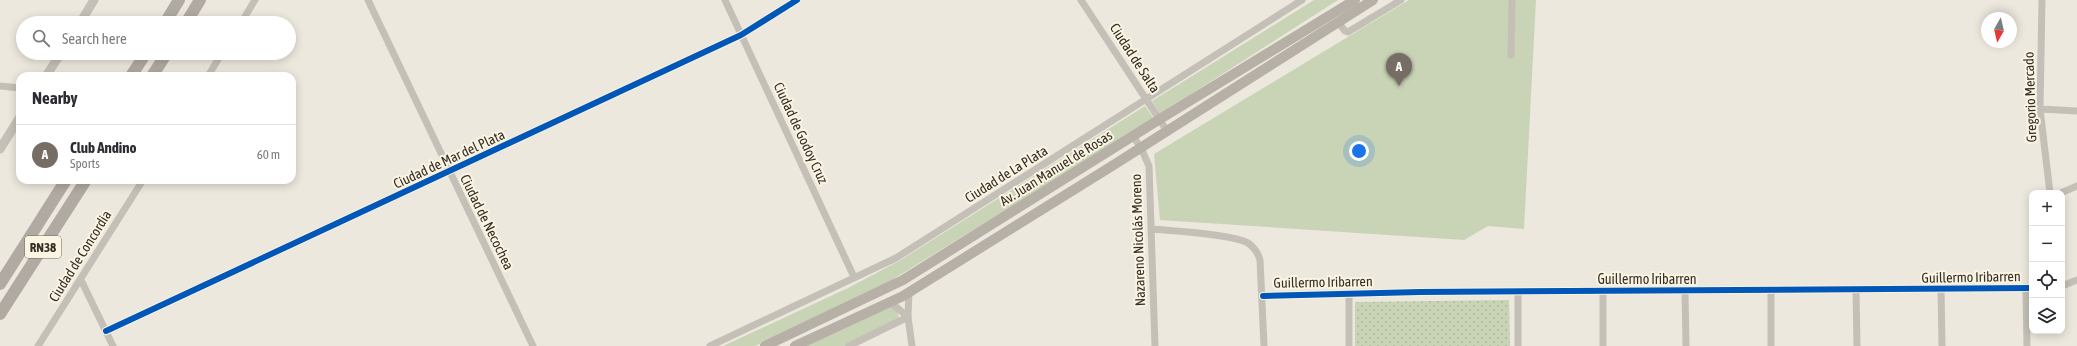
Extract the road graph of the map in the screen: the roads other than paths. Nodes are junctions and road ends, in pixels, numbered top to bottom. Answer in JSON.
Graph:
{"nodes":[{"id":1,"x":94,"y":0,"type":"edge"},
{"id":2,"x":179,"y":0,"type":"edge"},
{"id":3,"x":200,"y":0,"type":"edge"},
{"id":4,"x":255,"y":0,"type":"edge"},
{"id":5,"x":368,"y":0,"type":"edge"},
{"id":6,"x":725,"y":0,"type":"edge"},
{"id":7,"x":797,"y":0,"type":"edge"},
{"id":8,"x":1081,"y":0,"type":"edge"},
{"id":9,"x":1302,"y":0,"type":"edge"},
{"id":10,"x":1356,"y":0,"type":"edge"},
{"id":11,"x":1373,"y":0,"type":"edge"},
{"id":12,"x":1401,"y":0,"type":"edge"},
{"id":13,"x":1512,"y":0,"type":"edge"},
{"id":14,"x":2042,"y":0,"type":"edge"},
{"id":15,"x":84,"y":16,"type":"edge"},
{"id":16,"x":169,"y":16,"type":"edge"},
{"id":17,"x":190,"y":16,"type":"edge"},
{"id":18,"x":245,"y":16,"type":"edge"},
{"id":19,"x":1338,"y":22,"type":"junction"},
{"id":20,"x":741,"y":35,"type":"junction"},
{"id":21,"x":1510,"y":55,"type":"dead end"},
{"id":22,"x":56,"y":60,"type":"edge"},
{"id":23,"x":141,"y":60,"type":"edge"},
{"id":24,"x":162,"y":60,"type":"edge"},
{"id":25,"x":218,"y":60,"type":"edge"},
{"id":26,"x":49,"y":72,"type":"edge"},
{"id":27,"x":134,"y":72,"type":"edge"},
{"id":28,"x":155,"y":72,"type":"edge"},
{"id":29,"x":210,"y":72,"type":"edge"},
{"id":30,"x":0,"y":86,"type":"edge"},
{"id":31,"x":16,"y":88,"type":"edge"},
{"id":32,"x":1146,"y":100,"type":"junction"},
{"id":33,"x":2040,"y":109,"type":"junction"},
{"id":34,"x":2077,"y":110,"type":"edge"},
{"id":35,"x":1160,"y":119,"type":"junction"},
{"id":36,"x":16,"y":123,"type":"edge"},
{"id":37,"x":1167,"y":131,"type":"junction"},
{"id":38,"x":1133,"y":136,"type":"junction"},
{"id":39,"x":0,"y":148,"type":"edge"},
{"id":40,"x":1141,"y":148,"type":"junction"},
{"id":41,"x":450,"y":172,"type":"junction"},
{"id":42,"x":63,"y":184,"type":"edge"},
{"id":43,"x":83,"y":184,"type":"edge"},
{"id":44,"x":141,"y":184,"type":"edge"},
{"id":45,"x":2077,"y":186,"type":"edge"},
{"id":46,"x":2050,"y":190,"type":"edge"},
{"id":47,"x":2065,"y":191,"type":"edge"},
{"id":48,"x":1152,"y":229,"type":"junction"},
{"id":49,"x":854,"y":277,"type":"junction"},
{"id":50,"x":81,"y":280,"type":"junction"},
{"id":51,"x":2077,"y":280,"type":"edge"},
{"id":52,"x":0,"y":284,"type":"edge"},
{"id":53,"x":2065,"y":284,"type":"edge"},
{"id":54,"x":2029,"y":288,"type":"edge"},
{"id":55,"x":1941,"y":289,"type":"junction"},
{"id":56,"x":1771,"y":290,"type":"junction"},
{"id":57,"x":1856,"y":290,"type":"junction"},
{"id":58,"x":1603,"y":291,"type":"junction"},
{"id":59,"x":1685,"y":291,"type":"junction"},
{"id":60,"x":909,"y":292,"type":"junction"},
{"id":61,"x":1518,"y":292,"type":"junction"},
{"id":62,"x":1349,"y":294,"type":"junction"},
{"id":63,"x":1263,"y":296,"type":"junction"},
{"id":64,"x":890,"y":302,"type":"junction"},
{"id":65,"x":0,"y":314,"type":"edge"},
{"id":66,"x":908,"y":317,"type":"junction"},
{"id":67,"x":106,"y":331,"type":"junction"},
{"id":68,"x":2027,"y":342,"type":"edge"},
{"id":69,"x":38,"y":346,"type":"edge"},
{"id":70,"x":113,"y":346,"type":"edge"},
{"id":71,"x":533,"y":346,"type":"edge"},
{"id":72,"x":710,"y":346,"type":"edge"},
{"id":73,"x":765,"y":346,"type":"edge"},
{"id":74,"x":795,"y":346,"type":"edge"},
{"id":75,"x":849,"y":346,"type":"edge"},
{"id":76,"x":912,"y":346,"type":"edge"},
{"id":77,"x":1155,"y":346,"type":"edge"},
{"id":78,"x":1264,"y":346,"type":"edge"},
{"id":79,"x":1349,"y":346,"type":"edge"},
{"id":80,"x":1518,"y":346,"type":"edge"},
{"id":81,"x":1603,"y":346,"type":"edge"},
{"id":82,"x":1686,"y":346,"type":"edge"},
{"id":83,"x":1771,"y":346,"type":"edge"},
{"id":84,"x":1857,"y":346,"type":"edge"},
{"id":85,"x":1942,"y":346,"type":"edge"}],
"edges":[{"from":1,"to":15,"type":"street"},
{"from":2,"to":16,"type":"highway"},
{"from":3,"to":17,"type":"highway"},
{"from":4,"to":18,"type":"street"},
{"from":5,"to":41,"type":"street","name":"Ciudad de Necochea"},
{"from":6,"to":20,"type":"street","name":"Ciudad de Godoy Cruz"},
{"from":7,"to":20,"type":"street","name":"Ciudad de Mar del Plata"},
{"from":8,"to":32,"type":"street","name":"Ciudad de Salta"},
{"from":9,"to":32,"type":"street","name":"Ciudad de La Plata"},
{"from":10,"to":35,"type":"main road","name":"Av. Juan Manuel de Rosas"},
{"from":11,"to":19,"type":"main road","name":"Av. Juan Manuel de Rosas"},
{"from":12,"to":19,"type":"street"},
{"from":13,"to":21,"type":"street"},
{"from":14,"to":33,"type":"street","name":"Gregorio Mercado"},
{"from":19,"to":37,"type":"main road","name":"Av. Juan Manuel de Rosas"},
{"from":20,"to":41,"type":"street","name":"Ciudad de Mar del Plata"},
{"from":20,"to":49,"type":"street","name":"Ciudad de Godoy Cruz"},
{"from":22,"to":26,"type":"street"},
{"from":23,"to":27,"type":"highway"},
{"from":24,"to":28,"type":"highway"},
{"from":25,"to":29,"type":"street"},
{"from":30,"to":31,"type":"street"},
{"from":32,"to":35,"type":"street","name":"Ciudad de Salta"},
{"from":32,"to":49,"type":"street","name":"Ciudad de La Plata"},
{"from":33,"to":34,"type":"street"},
{"from":33,"to":46,"type":"street","name":"Gregorio Mercado"},
{"from":35,"to":37,"type":"street","name":"Ciudad de Salta"},
{"from":35,"to":38,"type":"main road","name":"Av. Juan Manuel de Rosas"},
{"from":36,"to":39,"type":"street"},
{"from":37,"to":40,"type":"main road","name":"Av. Juan Manuel de Rosas"},
{"from":38,"to":40,"type":"street","name":"Nazareno Nicolás Moreno"},
{"from":38,"to":73,"type":"main road","name":"Av. Juan Manuel de Rosas"},
{"from":40,"to":48,"type":"street","name":"Nazareno Nicolás Moreno"},
{"from":40,"to":60,"type":"main road","name":"Av. Juan Manuel de Rosas"},
{"from":41,"to":67,"type":"street","name":"Ciudad de Mar del Plata"},
{"from":41,"to":71,"type":"street","name":"Ciudad de Necochea"},
{"from":42,"to":52,"type":"highway","number":"RN38"},
{"from":43,"to":65,"type":"highway","number":"RN38"},
{"from":44,"to":50,"type":"street","name":"Ciudad de Concordia"},
{"from":45,"to":47,"type":"street"},
{"from":48,"to":63,"type":"street"},
{"from":48,"to":77,"type":"street","name":"Nazareno Nicolás Moreno"},
{"from":49,"to":72,"type":"street","name":"Ciudad de La Plata"},
{"from":50,"to":67,"type":"street"},
{"from":50,"to":69,"type":"street","name":"Ciudad de Concordia"},
{"from":51,"to":53,"type":"street"},
{"from":54,"to":55,"type":"street","name":"Guillermo Iribarren"},
{"from":54,"to":68,"type":"street"},
{"from":55,"to":57,"type":"street","name":"Guillermo Iribarren"},
{"from":55,"to":85,"type":"street"},
{"from":56,"to":57,"type":"street","name":"Guillermo Iribarren"},
{"from":56,"to":59,"type":"street","name":"Guillermo Iribarren"},
{"from":56,"to":83,"type":"street"},
{"from":57,"to":84,"type":"street"},
{"from":58,"to":59,"type":"street","name":"Guillermo Iribarren"},
{"from":58,"to":61,"type":"street","name":"Guillermo Iribarren"},
{"from":58,"to":81,"type":"street"},
{"from":59,"to":82,"type":"street"},
{"from":60,"to":64,"type":"main road","name":"Av. Juan Manuel de Rosas"},
{"from":60,"to":66,"type":"street"},
{"from":61,"to":62,"type":"street","name":"Guillermo Iribarren"},
{"from":61,"to":80,"type":"street"},
{"from":62,"to":63,"type":"street","name":"Guillermo Iribarren"},
{"from":62,"to":79,"type":"street"},
{"from":63,"to":78,"type":"street"},
{"from":64,"to":66,"type":"street"},
{"from":64,"to":74,"type":"main road","name":"Av. Juan Manuel de Rosas"},
{"from":66,"to":75,"type":"street"},
{"from":66,"to":76,"type":"street"},
{"from":67,"to":70,"type":"street"}]}
